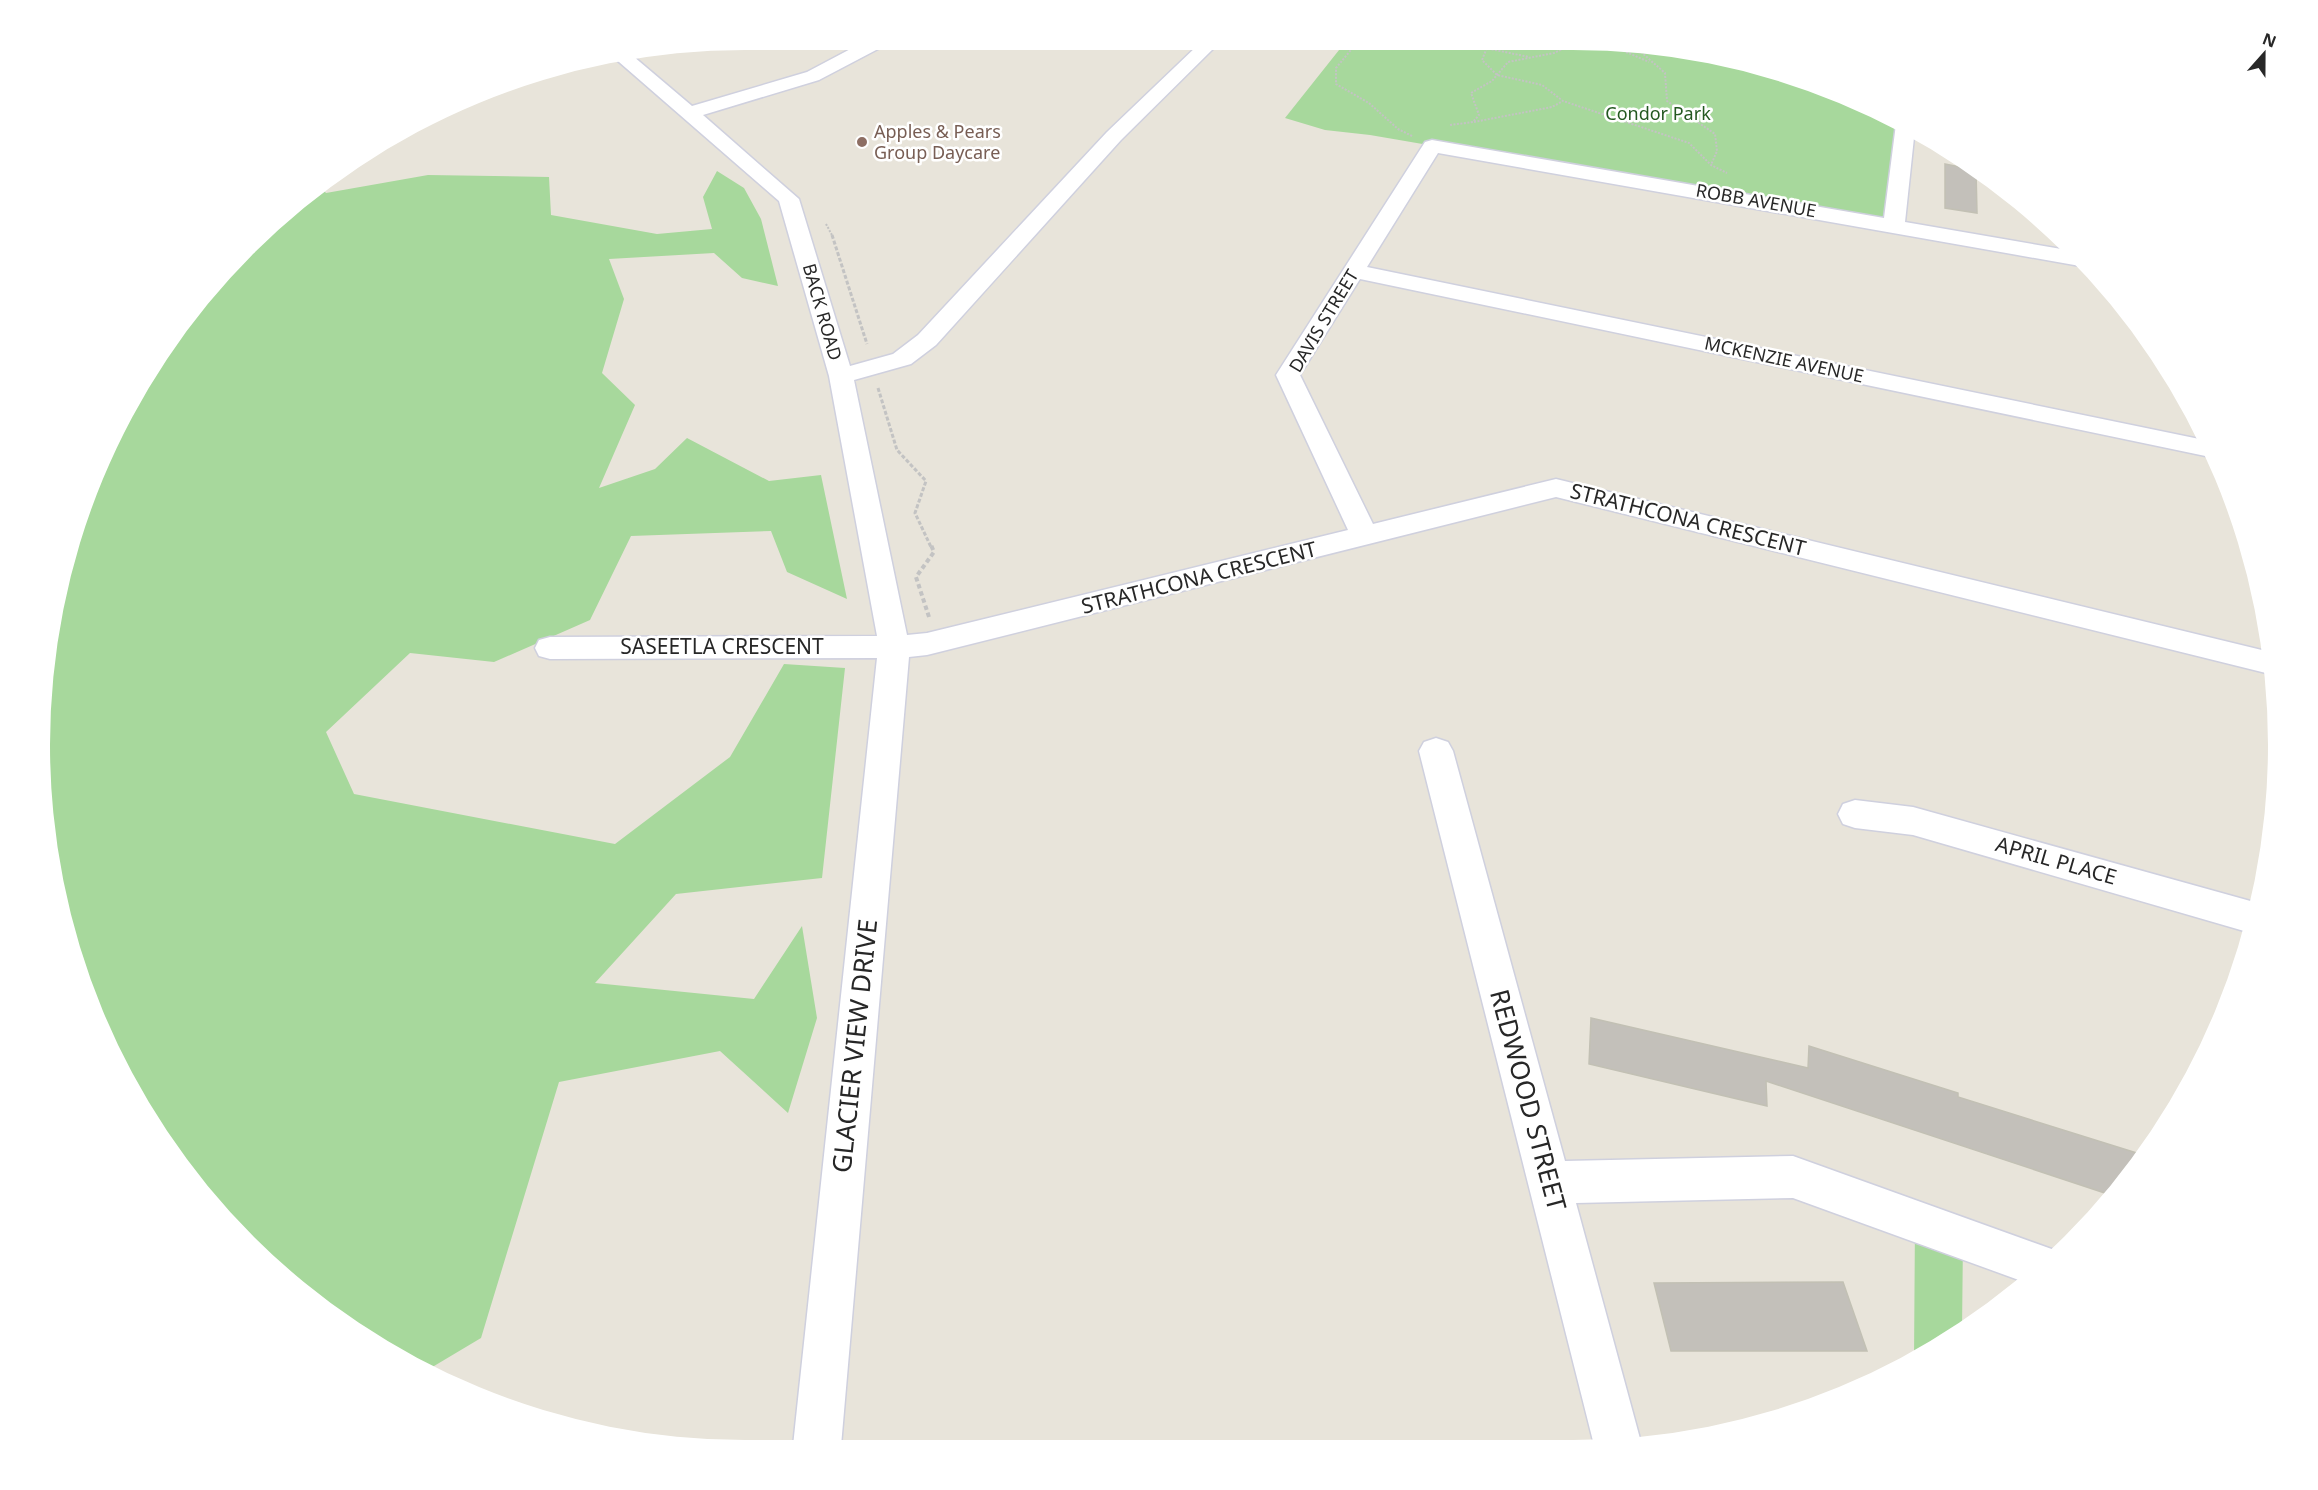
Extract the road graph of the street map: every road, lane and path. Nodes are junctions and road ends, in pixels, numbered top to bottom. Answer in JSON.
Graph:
{"nodes":[{"id":1,"x":862,"y":50,"type":"edge"},
{"id":2,"x":1203,"y":50,"type":"edge"},
{"id":3,"x":1351,"y":50,"type":"edge"},
{"id":4,"x":1486,"y":50,"type":"edge"},
{"id":5,"x":1499,"y":50,"type":"edge"},
{"id":6,"x":1560,"y":50,"type":"edge"},
{"id":7,"x":1626,"y":52,"type":"edge"},
{"id":8,"x":1642,"y":53,"type":"edge"},
{"id":9,"x":1532,"y":58,"type":"junction"},
{"id":10,"x":627,"y":60,"type":"edge"},
{"id":11,"x":1655,"y":64,"type":"junction"},
{"id":12,"x":1497,"y":75,"type":"junction"},
{"id":13,"x":1563,"y":101,"type":"junction"},
{"id":14,"x":690,"y":114,"type":"junction"},
{"id":15,"x":1473,"y":122,"type":"junction"},
{"id":16,"x":1905,"y":134,"type":"edge"},
{"id":17,"x":1432,"y":146,"type":"junction"},
{"id":18,"x":1711,"y":165,"type":"junction"},
{"id":19,"x":1732,"y":175,"type":"dead end"},
{"id":20,"x":1894,"y":225,"type":"junction"},
{"id":21,"x":2069,"y":257,"type":"edge"},
{"id":22,"x":1354,"y":271,"type":"junction"},
{"id":23,"x":841,"y":376,"type":"junction"},
{"id":24,"x":2202,"y":448,"type":"edge"},
{"id":25,"x":1365,"y":537,"type":"junction"},
{"id":26,"x":894,"y":647,"type":"junction"},
{"id":27,"x":550,"y":648,"type":"dead end"},
{"id":28,"x":2264,"y":662,"type":"edge"},
{"id":29,"x":1436,"y":751,"type":"dead end"},
{"id":30,"x":1855,"y":814,"type":"dead end"},
{"id":31,"x":2247,"y":916,"type":"edge"},
{"id":32,"x":1550,"y":1183,"type":"junction"},
{"id":33,"x":2036,"y":1264,"type":"edge"},
{"id":34,"x":1616,"y":1439,"type":"edge"},
{"id":35,"x":818,"y":1440,"type":"edge"}],
"edges":[{"from":1,"to":14,"type":"street"},
{"from":2,"to":23,"type":"street"},
{"from":3,"to":17,"type":"path"},
{"from":4,"to":12,"type":"path"},
{"from":5,"to":9,"type":"path"},
{"from":6,"to":9,"type":"path"},
{"from":7,"to":11,"type":"path"},
{"from":8,"to":11,"type":"path"},
{"from":9,"to":12,"type":"path"},
{"from":10,"to":14,"type":"street","name":"BACK ROAD"},
{"from":11,"to":18,"type":"path"},
{"from":12,"to":13,"type":"path"},
{"from":12,"to":15,"type":"path"},
{"from":13,"to":15,"type":"path"},
{"from":13,"to":18,"type":"path"},
{"from":14,"to":23,"type":"street","name":"BACK ROAD"},
{"from":15,"to":17,"type":"path"},
{"from":16,"to":20,"type":"street"},
{"from":17,"to":20,"type":"street","name":"ROBB AVENUE"},
{"from":17,"to":22,"type":"street","name":"DAVIS STREET"},
{"from":18,"to":19,"type":"path"},
{"from":20,"to":21,"type":"street","name":"ROBB AVENUE"},
{"from":22,"to":24,"type":"street","name":"MCKENZIE AVENUE"},
{"from":22,"to":25,"type":"street","name":"DAVIS STREET"},
{"from":23,"to":26,"type":"street","name":"BACK ROAD"},
{"from":25,"to":26,"type":"street","name":"STRATHCONA CRESCENT"},
{"from":25,"to":28,"type":"street","name":"STRATHCONA CRESCENT"},
{"from":26,"to":27,"type":"street","name":"SASEETLA CRESCENT"},
{"from":26,"to":35,"type":"street","name":"GLACIER VIEW DRIVE"},
{"from":29,"to":32,"type":"street","name":"REDWOOD STREET"},
{"from":30,"to":31,"type":"street","name":"APRIL PLACE"},
{"from":32,"to":33,"type":"street"},
{"from":32,"to":34,"type":"street","name":"REDWOOD STREET"}]}
